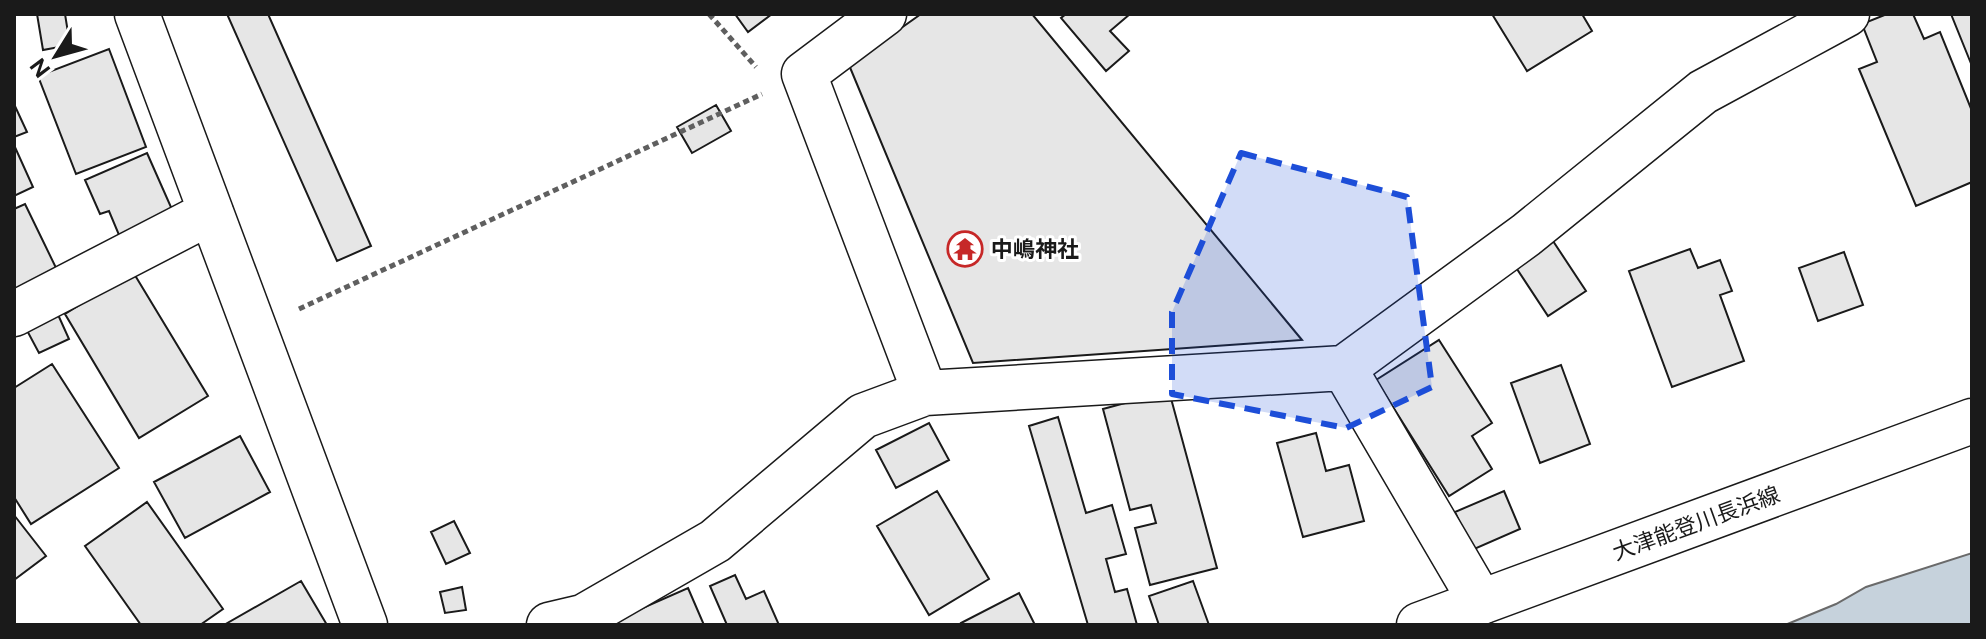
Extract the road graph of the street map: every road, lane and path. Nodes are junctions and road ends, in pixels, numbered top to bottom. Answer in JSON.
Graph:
{"nodes":[{"id":1,"x":137,"y":14,"type":"edge"},
{"id":2,"x":709,"y":14,"type":"edge"},
{"id":3,"x":884,"y":14,"type":"edge"},
{"id":4,"x":1847,"y":14,"type":"edge"},
{"id":5,"x":790,"y":81,"type":"junction"},
{"id":6,"x":211,"y":212,"type":"junction"},
{"id":7,"x":14,"y":314,"type":"edge"},
{"id":8,"x":255,"y":329,"type":"junction"},
{"id":9,"x":1344,"y":368,"type":"junction"},
{"id":10,"x":925,"y":393,"type":"junction"},
{"id":11,"x":1972,"y":421,"type":"edge"},
{"id":12,"x":1481,"y":602,"type":"junction"},
{"id":13,"x":365,"y":625,"type":"edge"},
{"id":14,"x":549,"y":625,"type":"edge"},
{"id":15,"x":1419,"y":625,"type":"edge"}],
"edges":[{"from":1,"to":6,"type":"street"},
{"from":2,"to":5,"type":"path"},
{"from":3,"to":5,"type":"street"},
{"from":4,"to":9,"type":"street"},
{"from":5,"to":8,"type":"path"},
{"from":5,"to":10,"type":"street"},
{"from":6,"to":7,"type":"street"},
{"from":6,"to":8,"type":"street"},
{"from":8,"to":13,"type":"street"},
{"from":9,"to":10,"type":"street"},
{"from":9,"to":12,"type":"street"},
{"from":10,"to":14,"type":"street"},
{"from":11,"to":12,"type":"street","name":"大津能登川長浜線"},
{"from":12,"to":15,"type":"street","name":"大津能登川長浜線"}]}
